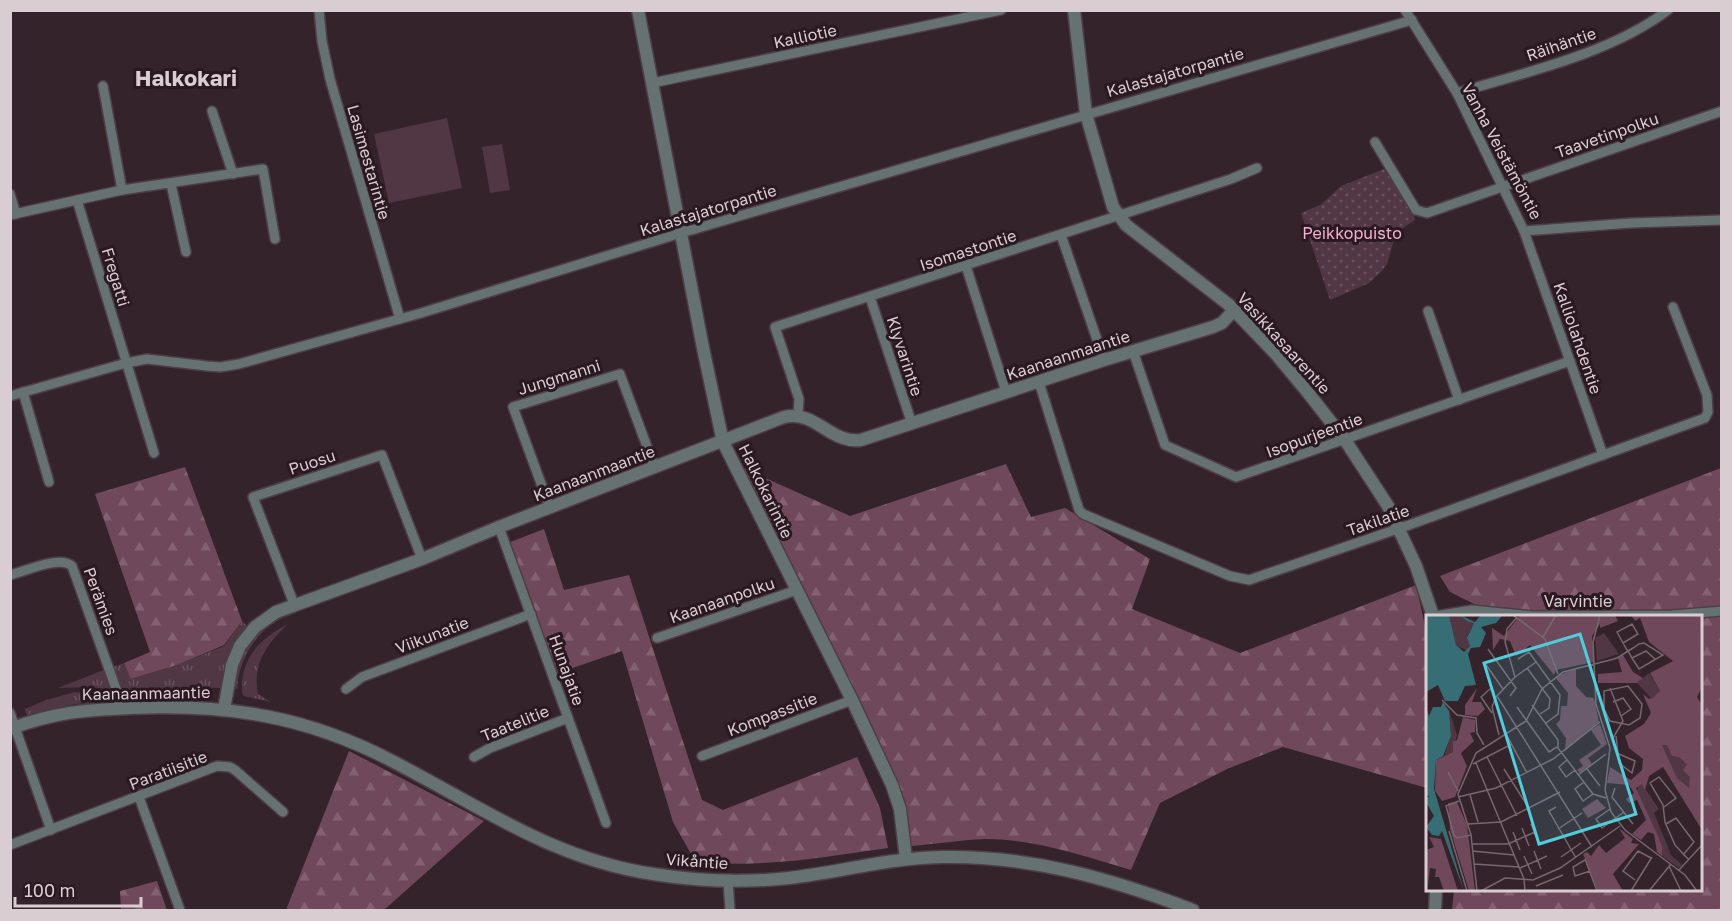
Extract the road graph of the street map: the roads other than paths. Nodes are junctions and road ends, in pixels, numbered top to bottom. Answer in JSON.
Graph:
{"nodes":[{"id":1,"x":319,"y":10,"type":"edge"},
{"id":2,"x":638,"y":10,"type":"edge"},
{"id":3,"x":944,"y":10,"type":"edge"},
{"id":4,"x":1000,"y":10,"type":"edge"},
{"id":5,"x":1074,"y":10,"type":"edge"},
{"id":6,"x":1405,"y":10,"type":"edge"},
{"id":7,"x":1668,"y":10,"type":"edge"},
{"id":8,"x":1412,"y":20,"type":"junction"},
{"id":9,"x":946,"y":22,"type":"junction"},
{"id":10,"x":652,"y":83,"type":"junction"},
{"id":11,"x":103,"y":86,"type":"dead end"},
{"id":12,"x":1456,"y":93,"type":"junction"},
{"id":13,"x":212,"y":111,"type":"dead end"},
{"id":14,"x":1722,"y":111,"type":"edge"},
{"id":15,"x":1086,"y":114,"type":"junction"},
{"id":16,"x":1375,"y":142,"type":"dead end"},
{"id":17,"x":1257,"y":168,"type":"dead end"},
{"id":18,"x":233,"y":174,"type":"junction"},
{"id":19,"x":171,"y":184,"type":"junction"},
{"id":20,"x":1503,"y":187,"type":"junction"},
{"id":21,"x":122,"y":190,"type":"junction"},
{"id":22,"x":10,"y":194,"type":"edge"},
{"id":23,"x":77,"y":200,"type":"junction"},
{"id":24,"x":13,"y":214,"type":"edge"},
{"id":25,"x":1119,"y":214,"type":"junction"},
{"id":26,"x":1722,"y":220,"type":"edge"},
{"id":27,"x":1524,"y":231,"type":"junction"},
{"id":28,"x":681,"y":232,"type":"junction"},
{"id":29,"x":1061,"y":235,"type":"junction"},
{"id":30,"x":275,"y":239,"type":"dead end"},
{"id":31,"x":186,"y":252,"type":"dead end"},
{"id":32,"x":966,"y":266,"type":"junction"},
{"id":33,"x":870,"y":297,"type":"junction"},
{"id":34,"x":1673,"y":307,"type":"dead end"},
{"id":35,"x":1234,"y":310,"type":"junction"},
{"id":36,"x":1428,"y":311,"type":"dead end"},
{"id":37,"x":400,"y":319,"type":"junction"},
{"id":38,"x":1133,"y":351,"type":"junction"},
{"id":39,"x":1104,"y":360,"type":"junction"},
{"id":40,"x":1570,"y":361,"type":"junction"},
{"id":41,"x":126,"y":363,"type":"junction"},
{"id":42,"x":1039,"y":382,"type":"junction"},
{"id":43,"x":23,"y":392,"type":"junction"},
{"id":44,"x":1006,"y":392,"type":"junction"},
{"id":45,"x":10,"y":396,"type":"edge"},
{"id":46,"x":1459,"y":400,"type":"junction"},
{"id":47,"x":798,"y":415,"type":"junction"},
{"id":48,"x":912,"y":424,"type":"junction"},
{"id":49,"x":1344,"y":440,"type":"junction"},
{"id":50,"x":723,"y":442,"type":"junction"},
{"id":51,"x":154,"y":453,"type":"dead end"},
{"id":52,"x":1603,"y":455,"type":"junction"},
{"id":53,"x":655,"y":468,"type":"junction"},
{"id":54,"x":49,"y":482,"type":"dead end"},
{"id":55,"x":550,"y":508,"type":"junction"},
{"id":56,"x":499,"y":527,"type":"junction"},
{"id":57,"x":1400,"y":528,"type":"junction"},
{"id":58,"x":422,"y":559,"type":"junction"},
{"id":59,"x":10,"y":575,"type":"edge"},
{"id":60,"x":797,"y":591,"type":"junction"},
{"id":61,"x":294,"y":604,"type":"junction"},
{"id":62,"x":1722,"y":611,"type":"edge"},
{"id":63,"x":531,"y":614,"type":"junction"},
{"id":64,"x":1434,"y":615,"type":"edge"},
{"id":65,"x":1440,"y":615,"type":"edge"},
{"id":66,"x":1523,"y":615,"type":"edge"},
{"id":67,"x":1672,"y":615,"type":"edge"},
{"id":68,"x":657,"y":638,"type":"dead end"},
{"id":69,"x":346,"y":689,"type":"dead end"},
{"id":70,"x":852,"y":700,"type":"junction"},
{"id":71,"x":119,"y":708,"type":"junction"},
{"id":72,"x":224,"y":709,"type":"junction"},
{"id":73,"x":10,"y":713,"type":"edge"},
{"id":74,"x":568,"y":718,"type":"junction"},
{"id":75,"x":13,"y":728,"type":"edge"},
{"id":76,"x":702,"y":756,"type":"dead end"},
{"id":77,"x":474,"y":757,"type":"dead end"},
{"id":78,"x":139,"y":797,"type":"junction"},
{"id":79,"x":283,"y":812,"type":"dead end"},
{"id":80,"x":606,"y":823,"type":"dead end"},
{"id":81,"x":51,"y":830,"type":"junction"},
{"id":82,"x":10,"y":845,"type":"edge"},
{"id":83,"x":906,"y":859,"type":"junction"},
{"id":84,"x":728,"y":880,"type":"junction"},
{"id":85,"x":1436,"y":891,"type":"edge"},
{"id":86,"x":180,"y":910,"type":"edge"},
{"id":87,"x":730,"y":910,"type":"edge"},
{"id":88,"x":1193,"y":910,"type":"edge"},
{"id":89,"x":1435,"y":910,"type":"edge"}],
"edges":[{"from":1,"to":37,"type":"street","name":"Lasimestarintie"},
{"from":2,"to":10,"type":"street","name":"Halkokarintie"},
{"from":3,"to":9,"type":"street"},
{"from":4,"to":9,"type":"street","name":"Kalliotie"},
{"from":5,"to":15,"type":"street","name":"Vasikkasaarentie"},
{"from":6,"to":8,"type":"street","name":"Vanha Veistämöntie"},
{"from":7,"to":12,"type":"street","name":"Räihäntie"},
{"from":8,"to":12,"type":"street","name":"Vanha Veistämöntie"},
{"from":8,"to":15,"type":"street","name":"Kalastajatorpantie"},
{"from":9,"to":10,"type":"street","name":"Kalliotie"},
{"from":10,"to":28,"type":"street","name":"Halkokarintie"},
{"from":11,"to":21,"type":"street"},
{"from":12,"to":20,"type":"street","name":"Vanha Veistämöntie"},
{"from":13,"to":18,"type":"street"},
{"from":14,"to":20,"type":"street","name":"Taavetinpolku"},
{"from":15,"to":25,"type":"street","name":"Vasikkasaarentie"},
{"from":15,"to":28,"type":"street","name":"Kalastajatorpantie"},
{"from":16,"to":20,"type":"street","name":"Taavetinpolku"},
{"from":17,"to":25,"type":"street","name":"Isomastontie"},
{"from":18,"to":19,"type":"street"},
{"from":18,"to":30,"type":"street"},
{"from":19,"to":21,"type":"street"},
{"from":19,"to":31,"type":"street"},
{"from":20,"to":27,"type":"street","name":"Vanha Veistämöntie"},
{"from":21,"to":23,"type":"street"},
{"from":22,"to":24,"type":"street"},
{"from":23,"to":24,"type":"street"},
{"from":23,"to":41,"type":"street","name":"Fregatti"},
{"from":25,"to":29,"type":"street","name":"Isomastontie"},
{"from":25,"to":35,"type":"street","name":"Vasikkasaarentie"},
{"from":26,"to":27,"type":"street","name":"Vanha Veistämöntie"},
{"from":27,"to":40,"type":"street","name":"Kalliolahdentie"},
{"from":28,"to":37,"type":"street","name":"Kalastajatorpantie"},
{"from":28,"to":50,"type":"street","name":"Halkokarintie"},
{"from":29,"to":32,"type":"street","name":"Isomastontie"},
{"from":29,"to":39,"type":"street"},
{"from":32,"to":33,"type":"street","name":"Isomastontie"},
{"from":32,"to":44,"type":"street"},
{"from":33,"to":47,"type":"street","name":"Isomastontie"},
{"from":33,"to":48,"type":"street","name":"Klyvarintie"},
{"from":34,"to":52,"type":"street","name":"Takilatie"},
{"from":35,"to":38,"type":"street","name":"Kaanaanmaantie"},
{"from":35,"to":49,"type":"street","name":"Vasikkasaarentie"},
{"from":36,"to":46,"type":"street"},
{"from":37,"to":41,"type":"street","name":"Kalastajatorpantie"},
{"from":38,"to":39,"type":"street","name":"Kaanaanmaantie"},
{"from":38,"to":49,"type":"street","name":"Isopurjeentie"},
{"from":39,"to":42,"type":"street","name":"Kaanaanmaantie"},
{"from":40,"to":46,"type":"street","name":"Isopurjeentie"},
{"from":40,"to":52,"type":"street","name":"Kalliolahdentie"},
{"from":41,"to":43,"type":"street","name":"Kalastajatorpantie"},
{"from":41,"to":51,"type":"street","name":"Fregatti"},
{"from":42,"to":44,"type":"street","name":"Kaanaanmaantie"},
{"from":42,"to":57,"type":"street","name":"Takilatie"},
{"from":43,"to":45,"type":"street","name":"Kalastajatorpantie"},
{"from":43,"to":54,"type":"street"},
{"from":44,"to":48,"type":"street","name":"Kaanaanmaantie"},
{"from":46,"to":49,"type":"street","name":"Isopurjeentie"},
{"from":47,"to":48,"type":"street","name":"Kaanaanmaantie"},
{"from":47,"to":50,"type":"street","name":"Kaanaanmaantie"},
{"from":49,"to":57,"type":"street","name":"Vasikkasaarentie"},
{"from":50,"to":53,"type":"street","name":"Kaanaanmaantie"},
{"from":50,"to":60,"type":"street","name":"Halkokarintie"},
{"from":52,"to":57,"type":"street","name":"Takilatie"},
{"from":53,"to":55,"type":"street","name":"Kaanaanmaantie"},
{"from":53,"to":55,"type":"street","name":"Jungmanni"},
{"from":55,"to":56,"type":"street","name":"Kaanaanmaantie"},
{"from":56,"to":58,"type":"street","name":"Kaanaanmaantie"},
{"from":56,"to":63,"type":"street","name":"Hunajatie"},
{"from":57,"to":64,"type":"street","name":"Vasikkasaarentie"},
{"from":58,"to":61,"type":"street","name":"Kaanaanmaantie"},
{"from":58,"to":61,"type":"street","name":"Puosu"},
{"from":59,"to":71,"type":"street","name":"Perämies"},
{"from":60,"to":68,"type":"street","name":"Kaanaanpolku"},
{"from":60,"to":70,"type":"street","name":"Halkokarintie"},
{"from":61,"to":72,"type":"street","name":"Kaanaanmaantie"},
{"from":62,"to":67,"type":"street","name":"Varvintie"},
{"from":63,"to":69,"type":"street","name":"Viikunatie"},
{"from":63,"to":74,"type":"street","name":"Hunajatie"},
{"from":65,"to":66,"type":"street","name":"Varvintie"},
{"from":70,"to":76,"type":"street","name":"Kompassitie"},
{"from":70,"to":83,"type":"street","name":"Halkokarintie"},
{"from":71,"to":72,"type":"street","name":"Kaanaanmaantie"},
{"from":71,"to":75,"type":"street","name":"Kaanaanmaantie"},
{"from":72,"to":84,"type":"street","name":"Vikåntie"},
{"from":73,"to":75,"type":"street"},
{"from":74,"to":77,"type":"street","name":"Taatelitie"},
{"from":74,"to":80,"type":"street","name":"Hunajatie"},
{"from":75,"to":81,"type":"street"},
{"from":78,"to":79,"type":"street","name":"Paratiisitie"},
{"from":78,"to":81,"type":"street","name":"Paratiisitie"},
{"from":78,"to":86,"type":"street"},
{"from":81,"to":82,"type":"street","name":"Paratiisitie"},
{"from":83,"to":84,"type":"street","name":"Vikåntie"},
{"from":83,"to":88,"type":"street","name":"Vikåntie"},
{"from":84,"to":87,"type":"street"},
{"from":85,"to":89,"type":"street"}]}
